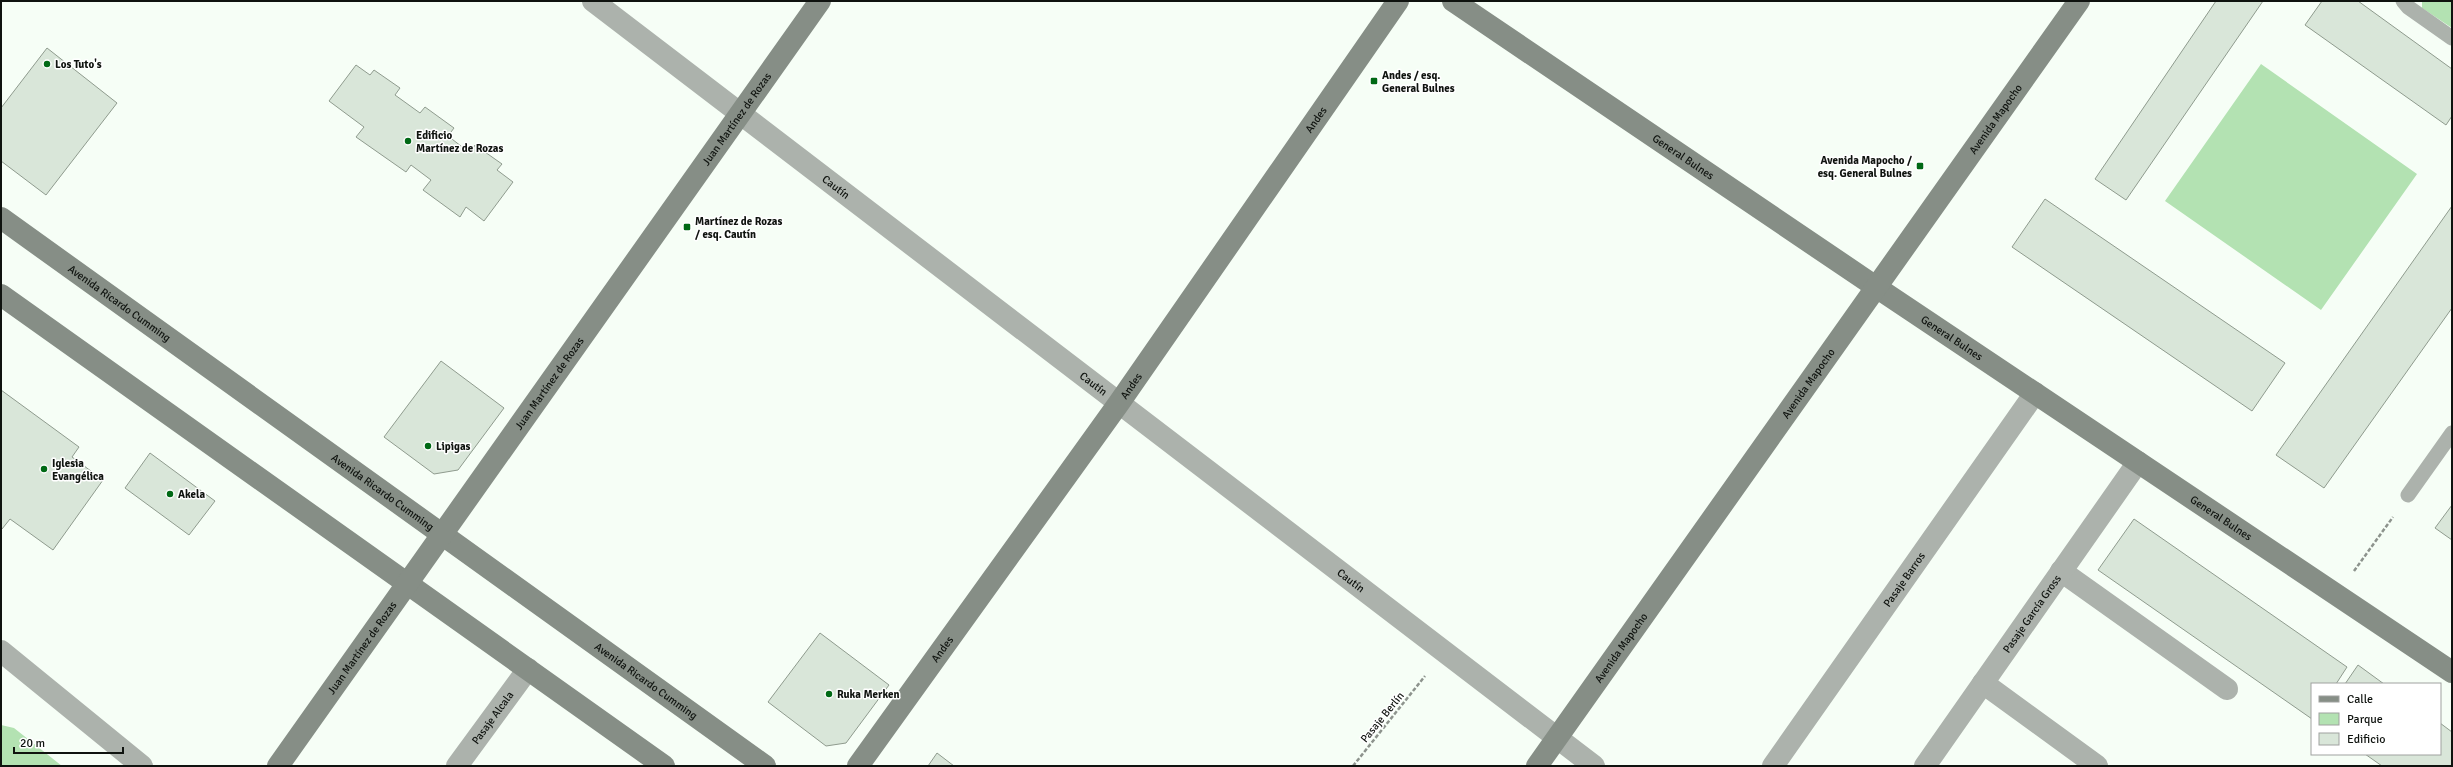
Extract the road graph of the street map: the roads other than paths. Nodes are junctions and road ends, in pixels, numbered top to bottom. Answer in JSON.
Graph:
{"nodes":[{"id":1,"x":593,"y":1,"type":"edge"},
{"id":2,"x":820,"y":1,"type":"edge"},
{"id":3,"x":1398,"y":1,"type":"edge"},
{"id":4,"x":1453,"y":1,"type":"edge"},
{"id":5,"x":2079,"y":1,"type":"edge"},
{"id":6,"x":2403,"y":1,"type":"edge"},
{"id":7,"x":2452,"y":38,"type":"edge"},
{"id":8,"x":740,"y":114,"type":"junction"},
{"id":9,"x":1,"y":218,"type":"edge"},
{"id":10,"x":1876,"y":287,"type":"junction"},
{"id":11,"x":1,"y":295,"type":"edge"},
{"id":12,"x":2035,"y":393,"type":"junction"},
{"id":13,"x":1119,"y":403,"type":"junction"},
{"id":14,"x":2452,"y":433,"type":"edge"},
{"id":15,"x":2138,"y":462,"type":"junction"},
{"id":16,"x":2408,"y":495,"type":"dead end"},
{"id":17,"x":443,"y":536,"type":"junction"},
{"id":18,"x":2061,"y":571,"type":"junction"},
{"id":19,"x":410,"y":583,"type":"junction"},
{"id":20,"x":1,"y":651,"type":"edge"},
{"id":21,"x":528,"y":669,"type":"junction"},
{"id":22,"x":2452,"y":672,"type":"edge"},
{"id":23,"x":1983,"y":684,"type":"junction"},
{"id":24,"x":2227,"y":689,"type":"dead end"},
{"id":25,"x":1558,"y":739,"type":"junction"},
{"id":26,"x":142,"y":766,"type":"edge"},
{"id":27,"x":278,"y":766,"type":"edge"},
{"id":28,"x":457,"y":766,"type":"edge"},
{"id":29,"x":664,"y":766,"type":"edge"},
{"id":30,"x":765,"y":766,"type":"edge"},
{"id":31,"x":858,"y":766,"type":"edge"},
{"id":32,"x":1537,"y":766,"type":"edge"},
{"id":33,"x":1594,"y":766,"type":"edge"},
{"id":34,"x":1772,"y":766,"type":"edge"},
{"id":35,"x":1925,"y":766,"type":"edge"},
{"id":36,"x":2097,"y":766,"type":"edge"}],
"edges":[{"from":1,"to":8,"type":"street","name":"Cautín"},
{"from":2,"to":8,"type":"street","name":"Juan Martínez de Rozas"},
{"from":3,"to":13,"type":"street","name":"Andes"},
{"from":4,"to":10,"type":"street","name":"General Bulnes"},
{"from":5,"to":10,"type":"street","name":"Avenida Mapocho"},
{"from":6,"to":7,"type":"lane"},
{"from":8,"to":13,"type":"street","name":"Cautín"},
{"from":8,"to":17,"type":"street","name":"Juan Martínez de Rozas"},
{"from":9,"to":17,"type":"street","name":"Avenida Ricardo Cumming"},
{"from":10,"to":12,"type":"street","name":"General Bulnes"},
{"from":10,"to":25,"type":"street","name":"Avenida Mapocho"},
{"from":11,"to":19,"type":"street"},
{"from":12,"to":15,"type":"street","name":"General Bulnes"},
{"from":12,"to":34,"type":"street","name":"Pasaje Barros"},
{"from":13,"to":25,"type":"street","name":"Cautín"},
{"from":13,"to":31,"type":"street","name":"Andes"},
{"from":14,"to":16,"type":"lane"},
{"from":15,"to":18,"type":"street","name":"Pasaje García Gross"},
{"from":15,"to":22,"type":"street","name":"General Bulnes"},
{"from":17,"to":19,"type":"street","name":"Juan Martínez de Rozas"},
{"from":17,"to":30,"type":"street","name":"Avenida Ricardo Cumming"},
{"from":18,"to":23,"type":"street","name":"Pasaje García Gross"},
{"from":18,"to":24,"type":"street"},
{"from":19,"to":21,"type":"street"},
{"from":19,"to":27,"type":"street","name":"Juan Martínez de Rozas"},
{"from":20,"to":26,"type":"street"},
{"from":21,"to":28,"type":"street","name":"Pasaje Alcala"},
{"from":21,"to":29,"type":"street"},
{"from":23,"to":35,"type":"street","name":"Pasaje García Gross"},
{"from":23,"to":36,"type":"street"},
{"from":25,"to":32,"type":"street","name":"Avenida Mapocho"},
{"from":25,"to":33,"type":"street","name":"Cautín"}]}
